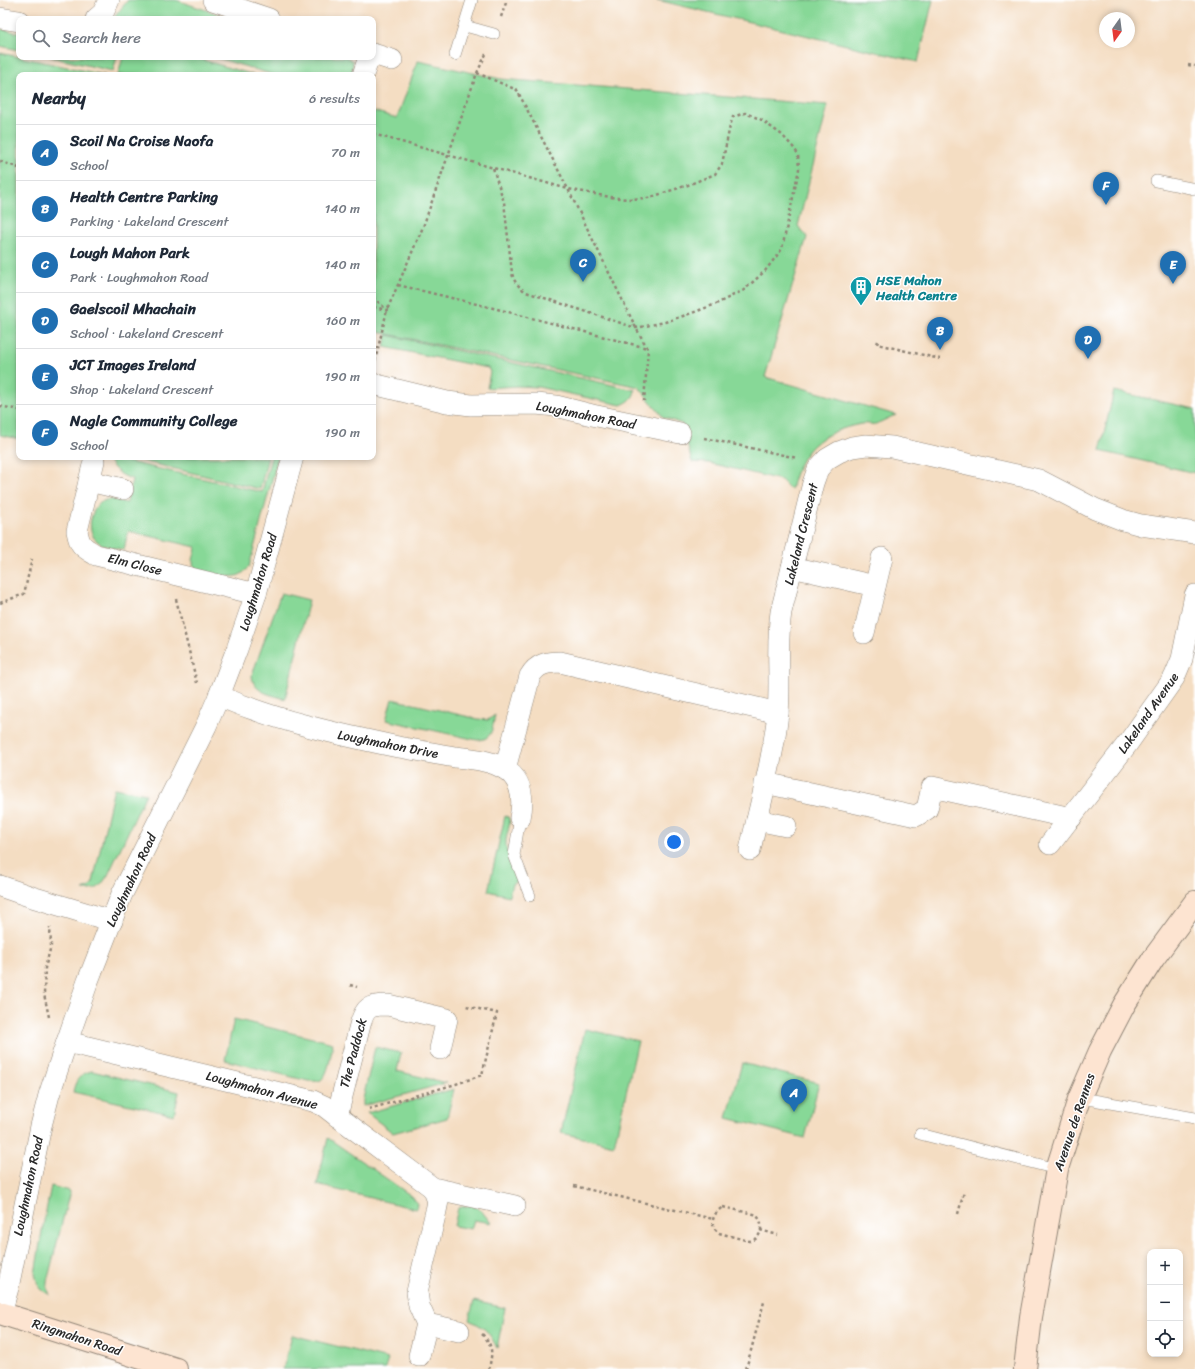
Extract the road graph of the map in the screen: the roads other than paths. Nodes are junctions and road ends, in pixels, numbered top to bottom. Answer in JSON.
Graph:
{"nodes":[{"id":1,"x":109,"y":0,"type":"edge"},
{"id":2,"x":213,"y":0,"type":"edge"},
{"id":3,"x":472,"y":0,"type":"edge"},
{"id":4,"x":100,"y":16,"type":"edge"},
{"id":5,"x":260,"y":16,"type":"edge"},
{"id":6,"x":0,"y":18,"type":"edge"},
{"id":7,"x":16,"y":21,"type":"edge"},
{"id":8,"x":465,"y":26,"type":"junction"},
{"id":9,"x":494,"y":34,"type":"road end"},
{"id":10,"x":376,"y":55,"type":"edge"},
{"id":11,"x":455,"y":55,"type":"dead end"},
{"id":12,"x":368,"y":60,"type":"edge"},
{"id":13,"x":392,"y":60,"type":"dead end"},
{"id":14,"x":364,"y":72,"type":"edge"},
{"id":15,"x":1156,"y":181,"type":"dead end"},
{"id":16,"x":1195,"y":189,"type":"edge"},
{"id":17,"x":376,"y":385,"type":"edge"},
{"id":18,"x":680,"y":434,"type":"road end"},
{"id":19,"x":292,"y":460,"type":"edge"},
{"id":20,"x":94,"y":461,"type":"dead end"},
{"id":21,"x":89,"y":481,"type":"junction"},
{"id":22,"x":123,"y":489,"type":"dead end"},
{"id":23,"x":1195,"y":533,"type":"edge"},
{"id":24,"x":882,"y":558,"type":"dead end"},
{"id":25,"x":792,"y":567,"type":"junction"},
{"id":26,"x":875,"y":586,"type":"junction"},
{"id":27,"x":256,"y":594,"type":"junction"},
{"id":28,"x":1195,"y":595,"type":"edge"},
{"id":29,"x":864,"y":633,"type":"dead end"},
{"id":30,"x":219,"y":696,"type":"junction"},
{"id":31,"x":778,"y":713,"type":"junction"},
{"id":32,"x":505,"y":769,"type":"junction"},
{"id":33,"x":765,"y":783,"type":"junction"},
{"id":34,"x":520,"y":818,"type":"joint"},
{"id":35,"x":1071,"y":818,"type":"junction"},
{"id":36,"x":757,"y":820,"type":"junction"},
{"id":37,"x":786,"y":826,"type":"dead end"},
{"id":38,"x":1050,"y":844,"type":"dead end"},
{"id":39,"x":750,"y":850,"type":"dead end"},
{"id":40,"x":0,"y":886,"type":"edge"},
{"id":41,"x":530,"y":896,"type":"dead end"},
{"id":42,"x":1195,"y":902,"type":"edge"},
{"id":43,"x":112,"y":921,"type":"junction"},
{"id":44,"x":67,"y":1042,"type":"junction"},
{"id":45,"x":440,"y":1049,"type":"dead end"},
{"id":46,"x":1079,"y":1099,"type":"junction"},
{"id":47,"x":337,"y":1116,"type":"junction"},
{"id":48,"x":1195,"y":1118,"type":"edge"},
{"id":49,"x":920,"y":1134,"type":"dead end"},
{"id":50,"x":1057,"y":1169,"type":"junction"},
{"id":51,"x":433,"y":1188,"type":"junction"},
{"id":52,"x":515,"y":1206,"type":"dead end"},
{"id":53,"x":0,"y":1313,"type":"edge"},
{"id":54,"x":427,"y":1324,"type":"junction"},
{"id":55,"x":469,"y":1331,"type":"road end"},
{"id":56,"x":419,"y":1356,"type":"dead end"},
{"id":57,"x":176,"y":1369,"type":"edge"},
{"id":58,"x":1025,"y":1369,"type":"edge"}],
"edges":[{"from":1,"to":4,"type":"street"},
{"from":2,"to":5,"type":"street"},
{"from":3,"to":8,"type":"lane"},
{"from":6,"to":7,"type":"street"},
{"from":8,"to":9,"type":"lane"},
{"from":8,"to":11,"type":"lane"},
{"from":10,"to":13,"type":"street"},
{"from":12,"to":14,"type":"street"},
{"from":15,"to":16,"type":"lane"},
{"from":17,"to":18,"type":"street","name":"Loughmahon Road"},
{"from":19,"to":27,"type":"street","name":"Loughmahon Road"},
{"from":20,"to":21,"type":"street","name":"Elm Close"},
{"from":21,"to":22,"type":"street"},
{"from":21,"to":27,"type":"street","name":"Elm Close"},
{"from":23,"to":25,"type":"street","name":"Lakeland Crescent"},
{"from":24,"to":26,"type":"street"},
{"from":25,"to":26,"type":"street"},
{"from":25,"to":31,"type":"street","name":"Lakeland Crescent"},
{"from":26,"to":29,"type":"street"},
{"from":27,"to":30,"type":"street","name":"Loughmahon Road"},
{"from":28,"to":35,"type":"street","name":"Lakeland Avenue"},
{"from":30,"to":32,"type":"street","name":"Loughmahon Drive"},
{"from":30,"to":43,"type":"street","name":"Loughmahon Road"},
{"from":31,"to":32,"type":"street"},
{"from":31,"to":33,"type":"street","name":"Lakeland Crescent"},
{"from":32,"to":34,"type":"street","name":"Loughmahon Drive"},
{"from":33,"to":35,"type":"street"},
{"from":33,"to":36,"type":"street","name":"Lakeland Crescent"},
{"from":34,"to":41,"type":"lane"},
{"from":35,"to":38,"type":"street","name":"Lakeland Avenue"},
{"from":36,"to":37,"type":"street"},
{"from":36,"to":39,"type":"street","name":"Lakeland Crescent"},
{"from":40,"to":43,"type":"street"},
{"from":42,"to":46,"type":"street","name":"Avenue de Rennes"},
{"from":43,"to":44,"type":"street","name":"Loughmahon Road"},
{"from":44,"to":47,"type":"street","name":"Loughmahon Avenue"},
{"from":44,"to":53,"type":"street","name":"Loughmahon Road"},
{"from":45,"to":47,"type":"street","name":"The Paddock"},
{"from":46,"to":48,"type":"lane"},
{"from":46,"to":50,"type":"street","name":"Avenue de Rennes"},
{"from":47,"to":51,"type":"street","name":"Loughmahon Avenue"},
{"from":49,"to":50,"type":"lane"},
{"from":50,"to":58,"type":"street","name":"Avenue de Rennes"},
{"from":51,"to":52,"type":"street"},
{"from":51,"to":54,"type":"street"},
{"from":53,"to":57,"type":"street","name":"Ringmahon Road"},
{"from":54,"to":55,"type":"street"},
{"from":54,"to":56,"type":"street"}]}
